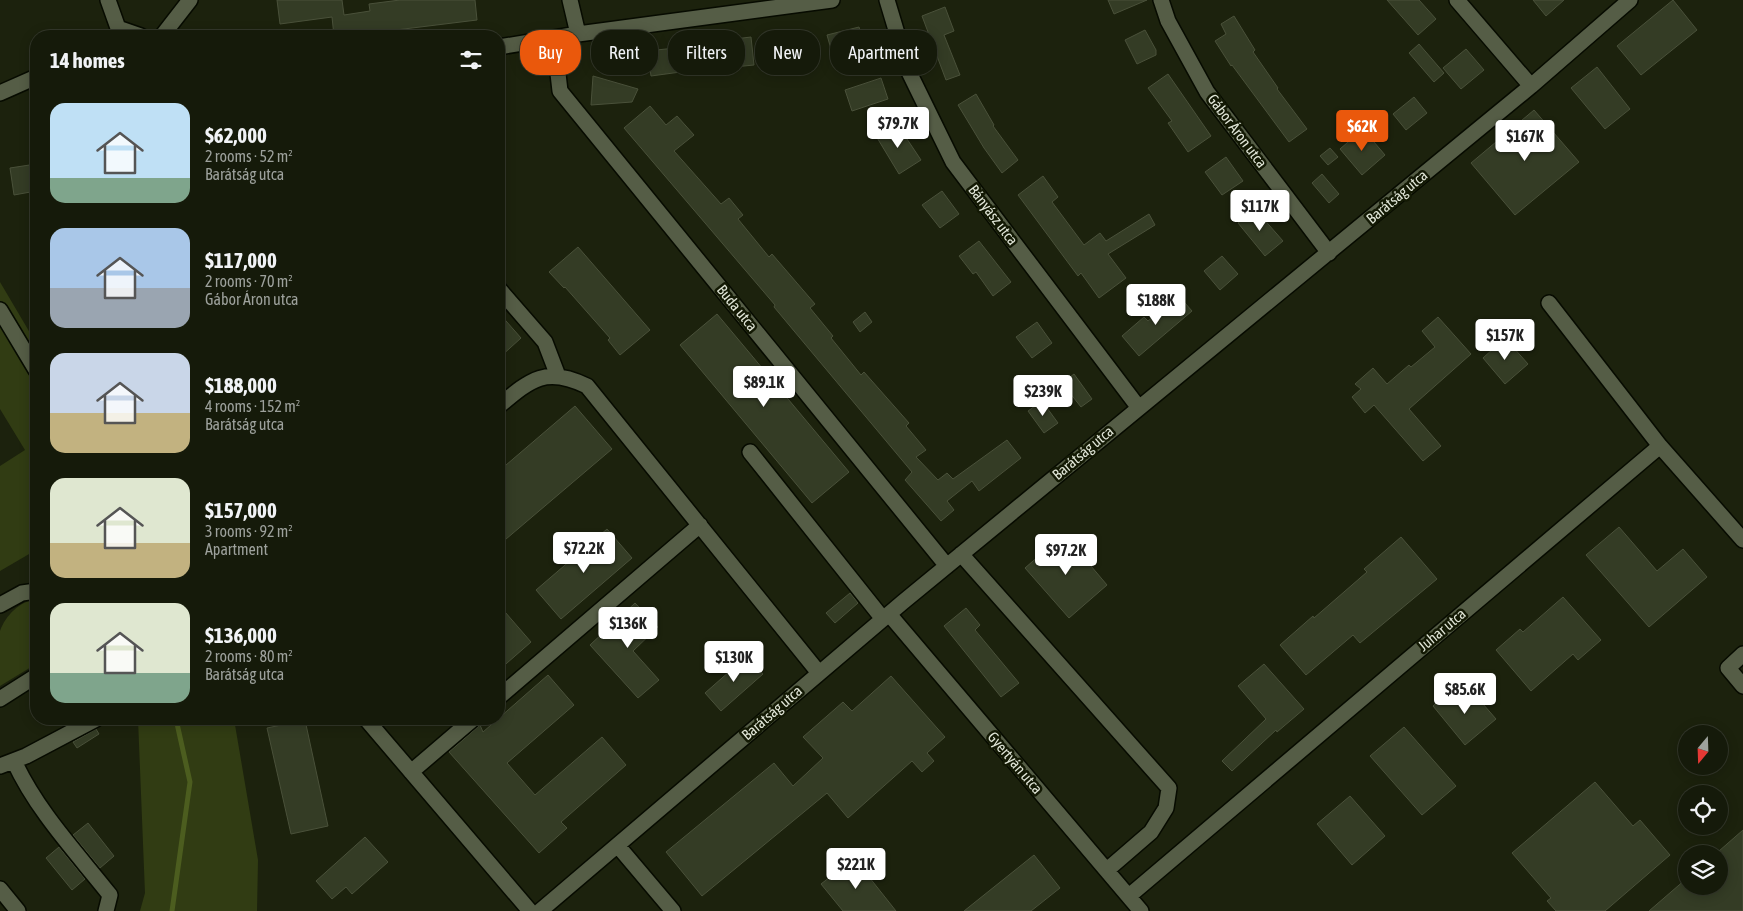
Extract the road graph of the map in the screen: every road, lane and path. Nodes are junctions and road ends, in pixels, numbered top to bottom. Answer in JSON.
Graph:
{"nodes":[{"id":1,"x":108,"y":0,"type":"edge"},
{"id":2,"x":190,"y":0,"type":"edge"},
{"id":3,"x":570,"y":0,"type":"edge"},
{"id":4,"x":832,"y":0,"type":"edge"},
{"id":5,"x":887,"y":0,"type":"edge"},
{"id":6,"x":1161,"y":0,"type":"edge"},
{"id":7,"x":1457,"y":0,"type":"edge"},
{"id":8,"x":1630,"y":0,"type":"edge"},
{"id":9,"x":114,"y":30,"type":"edge"},
{"id":10,"x":167,"y":30,"type":"edge"},
{"id":11,"x":577,"y":30,"type":"edge"},
{"id":12,"x":581,"y":34,"type":"edge"},
{"id":13,"x":520,"y":44,"type":"edge"},
{"id":14,"x":505,"y":46,"type":"edge"},
{"id":15,"x":558,"y":75,"type":"edge"},
{"id":16,"x":30,"y":80,"type":"edge"},
{"id":17,"x":1531,"y":86,"type":"junction"},
{"id":18,"x":0,"y":93,"type":"edge"},
{"id":19,"x":1329,"y":253,"type":"junction"},
{"id":20,"x":505,"y":296,"type":"edge"},
{"id":21,"x":1549,"y":303,"type":"dead end"},
{"id":22,"x":0,"y":310,"type":"edge"},
{"id":23,"x":30,"y":360,"type":"edge"},
{"id":24,"x":558,"y":376,"type":"junction"},
{"id":25,"x":505,"y":401,"type":"edge"},
{"id":26,"x":1138,"y":408,"type":"junction"},
{"id":27,"x":1660,"y":446,"type":"junction"},
{"id":28,"x":750,"y":452,"type":"dead end"},
{"id":29,"x":700,"y":526,"type":"junction"},
{"id":30,"x":1743,"y":540,"type":"edge"},
{"id":31,"x":961,"y":554,"type":"junction"},
{"id":32,"x":947,"y":566,"type":"junction"},
{"id":33,"x":30,"y":591,"type":"edge"},
{"id":34,"x":0,"y":605,"type":"edge"},
{"id":35,"x":886,"y":617,"type":"junction"},
{"id":36,"x":1743,"y":654,"type":"edge"},
{"id":37,"x":819,"y":673,"type":"junction"},
{"id":38,"x":30,"y":680,"type":"edge"},
{"id":39,"x":1743,"y":686,"type":"edge"},
{"id":40,"x":505,"y":692,"type":"edge"},
{"id":41,"x":0,"y":699,"type":"edge"},
{"id":42,"x":85,"y":725,"type":"edge"},
{"id":43,"x":371,"y":725,"type":"edge"},
{"id":44,"x":466,"y":725,"type":"edge"},
{"id":45,"x":7,"y":763,"type":"edge"},
{"id":46,"x":411,"y":772,"type":"junction"},
{"id":47,"x":618,"y":846,"type":"junction"},
{"id":48,"x":1107,"y":870,"type":"junction"},
{"id":49,"x":0,"y":889,"type":"edge"},
{"id":50,"x":1128,"y":896,"type":"junction"},
{"id":51,"x":18,"y":911,"type":"edge"},
{"id":52,"x":106,"y":911,"type":"edge"},
{"id":53,"x":530,"y":911,"type":"edge"},
{"id":54,"x":540,"y":911,"type":"edge"},
{"id":55,"x":673,"y":911,"type":"edge"},
{"id":56,"x":1141,"y":911,"type":"edge"}],
"edges":[{"from":1,"to":9,"type":"street"},
{"from":2,"to":10,"type":"street"},
{"from":3,"to":11,"type":"street"},
{"from":4,"to":12,"type":"street"},
{"from":5,"to":26,"type":"street","name":"Bányász utca"},
{"from":6,"to":19,"type":"street","name":"Gábor Áron utca"},
{"from":7,"to":17,"type":"street"},
{"from":8,"to":17,"type":"street","name":"Barátság utca"},
{"from":13,"to":14,"type":"street"},
{"from":15,"to":32,"type":"street","name":"Buda utca"},
{"from":16,"to":18,"type":"street"},
{"from":17,"to":19,"type":"street","name":"Barátság utca"},
{"from":19,"to":26,"type":"street","name":"Barátság utca"},
{"from":20,"to":24,"type":"street"},
{"from":21,"to":27,"type":"street"},
{"from":22,"to":23,"type":"street"},
{"from":24,"to":25,"type":"street"},
{"from":24,"to":29,"type":"street"},
{"from":26,"to":31,"type":"street","name":"Barátság utca"},
{"from":27,"to":30,"type":"street"},
{"from":27,"to":50,"type":"street","name":"Juhar utca"},
{"from":28,"to":35,"type":"street","name":"Gyertyán utca"},
{"from":29,"to":37,"type":"street"},
{"from":29,"to":40,"type":"street"},
{"from":31,"to":32,"type":"street","name":"Barátság utca"},
{"from":31,"to":48,"type":"street"},
{"from":32,"to":35,"type":"street","name":"Barátság utca"},
{"from":33,"to":34,"type":"street"},
{"from":35,"to":37,"type":"street","name":"Barátság utca"},
{"from":35,"to":48,"type":"street","name":"Gyertyán utca"},
{"from":36,"to":39,"type":"street"},
{"from":37,"to":47,"type":"street","name":"Barátság utca"},
{"from":38,"to":41,"type":"street"},
{"from":42,"to":45,"type":"street"},
{"from":43,"to":46,"type":"street"},
{"from":44,"to":46,"type":"street"},
{"from":45,"to":52,"type":"street"},
{"from":46,"to":53,"type":"street"},
{"from":47,"to":54,"type":"street","name":"Barátság utca"},
{"from":47,"to":55,"type":"street"},
{"from":48,"to":50,"type":"street","name":"Gyertyán utca"},
{"from":49,"to":51,"type":"street"},
{"from":50,"to":56,"type":"street","name":"Gyertyán utca"}]}
